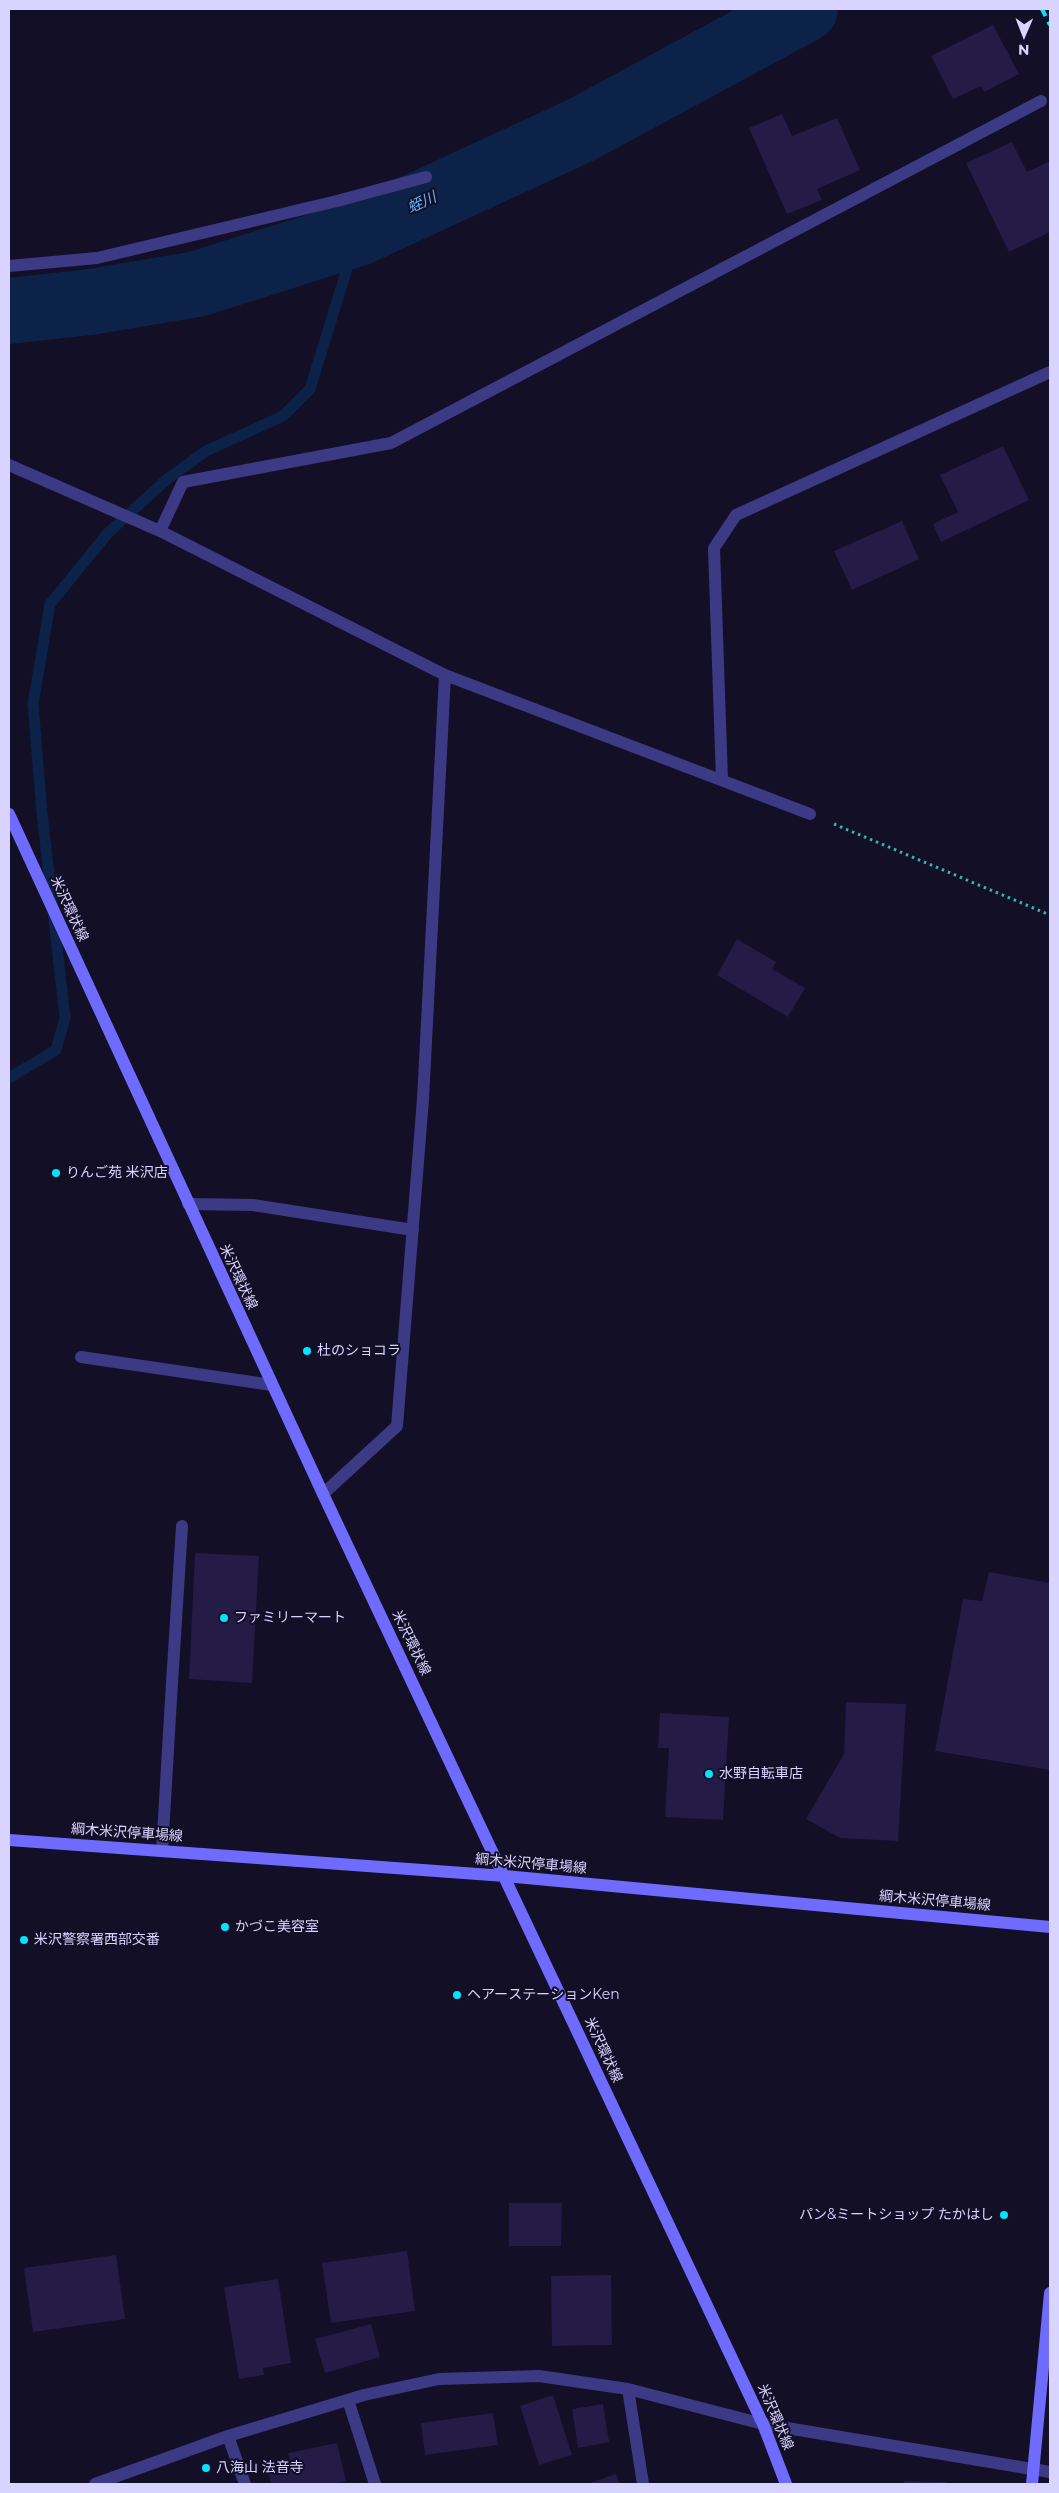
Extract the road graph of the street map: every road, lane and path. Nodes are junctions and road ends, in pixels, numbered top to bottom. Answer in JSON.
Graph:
{"nodes":[{"id":1,"x":1041,"y":101,"type":"dead end"},
{"id":2,"x":426,"y":177,"type":"dead end"},
{"id":3,"x":9,"y":266,"type":"edge"},
{"id":4,"x":1050,"y":372,"type":"edge"},
{"id":5,"x":9,"y":465,"type":"edge"},
{"id":6,"x":160,"y":531,"type":"junction"},
{"id":7,"x":445,"y":675,"type":"junction"},
{"id":8,"x":722,"y":780,"type":"junction"},
{"id":9,"x":9,"y":814,"type":"edge"},
{"id":10,"x":810,"y":814,"type":"joint"},
{"id":11,"x":1050,"y":916,"type":"edge"},
{"id":12,"x":188,"y":1204,"type":"junction"},
{"id":13,"x":413,"y":1230,"type":"junction"},
{"id":14,"x":81,"y":1357,"type":"dead end"},
{"id":15,"x":272,"y":1385,"type":"junction"},
{"id":16,"x":323,"y":1494,"type":"junction"},
{"id":17,"x":182,"y":1526,"type":"dead end"},
{"id":18,"x":9,"y":1840,"type":"edge"},
{"id":19,"x":162,"y":1851,"type":"junction"},
{"id":20,"x":505,"y":1876,"type":"junction"},
{"id":21,"x":1050,"y":1926,"type":"edge"},
{"id":22,"x":1050,"y":2293,"type":"edge"},
{"id":23,"x":628,"y":2389,"type":"junction"},
{"id":24,"x":348,"y":2400,"type":"junction"},
{"id":25,"x":763,"y":2424,"type":"junction"},
{"id":26,"x":228,"y":2436,"type":"junction"},
{"id":27,"x":1033,"y":2470,"type":"junction"},
{"id":28,"x":1050,"y":2472,"type":"edge"},
{"id":29,"x":95,"y":2484,"type":"edge"},
{"id":30,"x":245,"y":2484,"type":"edge"},
{"id":31,"x":374,"y":2484,"type":"edge"},
{"id":32,"x":642,"y":2484,"type":"edge"},
{"id":33,"x":786,"y":2484,"type":"edge"},
{"id":34,"x":1032,"y":2484,"type":"edge"}],
"edges":[{"from":1,"to":6,"type":"street"},
{"from":2,"to":3,"type":"street"},
{"from":4,"to":8,"type":"street"},
{"from":5,"to":6,"type":"street"},
{"from":6,"to":7,"type":"street"},
{"from":7,"to":8,"type":"street"},
{"from":7,"to":13,"type":"street"},
{"from":8,"to":10,"type":"street"},
{"from":9,"to":12,"type":"main road","name":"米沢環状線"},
{"from":10,"to":11,"type":"path"},
{"from":12,"to":13,"type":"street"},
{"from":12,"to":15,"type":"main road","name":"米沢環状線"},
{"from":13,"to":16,"type":"street"},
{"from":14,"to":15,"type":"street"},
{"from":15,"to":16,"type":"main road","name":"米沢環状線"},
{"from":16,"to":20,"type":"main road","name":"米沢環状線"},
{"from":17,"to":19,"type":"street"},
{"from":18,"to":19,"type":"main road","name":"綱木米沢停車場線"},
{"from":19,"to":20,"type":"main road","name":"綱木米沢停車場線"},
{"from":20,"to":21,"type":"main road","name":"綱木米沢停車場線"},
{"from":20,"to":25,"type":"main road","name":"米沢環状線"},
{"from":22,"to":27,"type":"main road"},
{"from":23,"to":24,"type":"street"},
{"from":23,"to":25,"type":"street"},
{"from":23,"to":32,"type":"street"},
{"from":24,"to":26,"type":"street"},
{"from":24,"to":31,"type":"street"},
{"from":25,"to":27,"type":"street"},
{"from":25,"to":33,"type":"main road","name":"米沢環状線"},
{"from":26,"to":29,"type":"street"},
{"from":26,"to":30,"type":"street"},
{"from":27,"to":28,"type":"street"},
{"from":27,"to":34,"type":"main road"}]}
